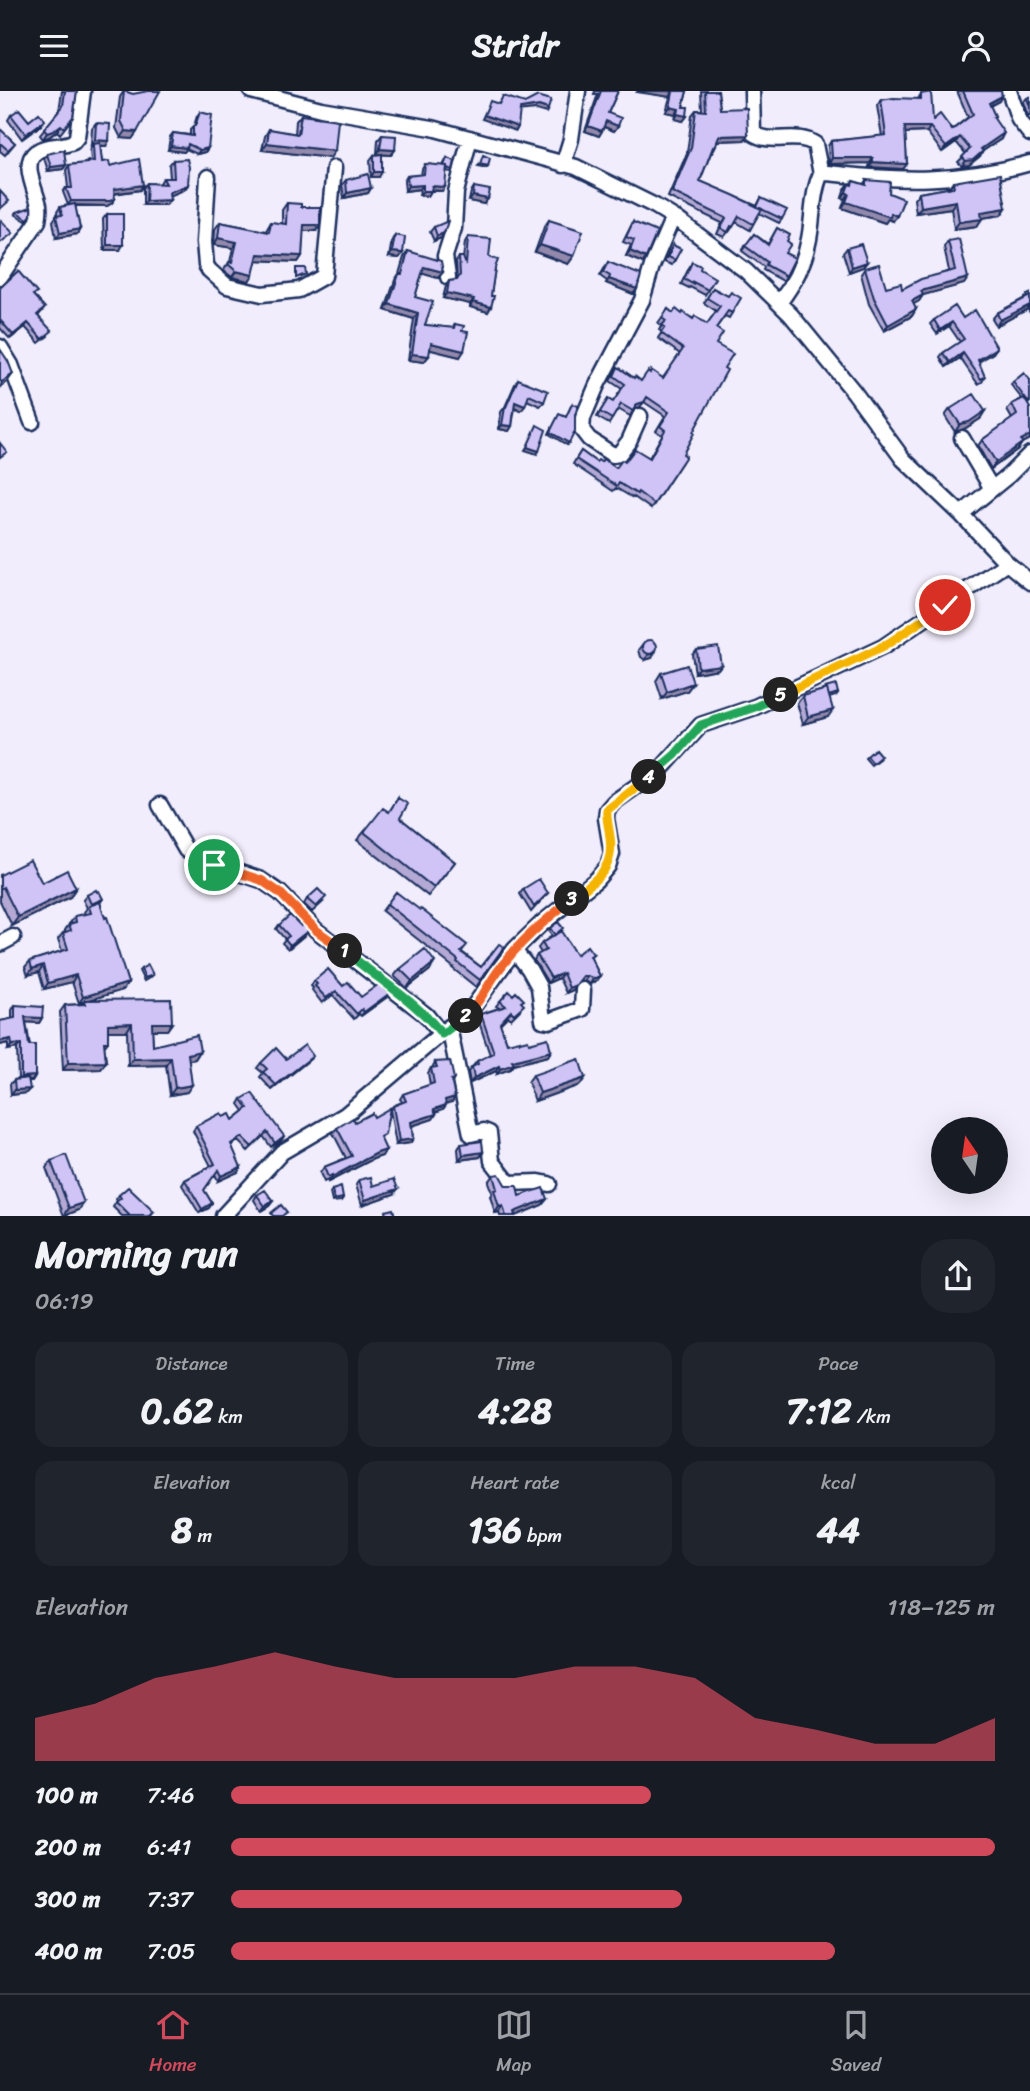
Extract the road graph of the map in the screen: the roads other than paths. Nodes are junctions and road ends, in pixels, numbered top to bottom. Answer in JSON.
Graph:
{"nodes":[{"id":1,"x":83,"y":91,"type":"edge"},
{"id":2,"x":251,"y":91,"type":"edge"},
{"id":3,"x":578,"y":91,"type":"edge"},
{"id":4,"x":752,"y":91,"type":"edge"},
{"id":5,"x":1009,"y":91,"type":"edge"},
{"id":6,"x":1030,"y":134,"type":"edge"},
{"id":7,"x":470,"y":138,"type":"junction"},
{"id":8,"x":1030,"y":163,"type":"edge"},
{"id":9,"x":563,"y":165,"type":"junction"},
{"id":10,"x":334,"y":168,"type":"dead end"},
{"id":11,"x":821,"y":174,"type":"junction"},
{"id":12,"x":208,"y":177,"type":"dead end"},
{"id":13,"x":673,"y":217,"type":"junction"},
{"id":14,"x":0,"y":277,"type":"edge"},
{"id":15,"x":448,"y":277,"type":"dead end"},
{"id":16,"x":779,"y":303,"type":"junction"},
{"id":17,"x":0,"y":347,"type":"edge"},
{"id":18,"x":640,"y":416,"type":"dead end"},
{"id":19,"x":32,"y":422,"type":"dead end"},
{"id":20,"x":962,"y":439,"type":"dead end"},
{"id":21,"x":1030,"y":454,"type":"edge"},
{"id":22,"x":992,"y":489,"type":"junction"},
{"id":23,"x":961,"y":514,"type":"junction"},
{"id":24,"x":1007,"y":563,"type":"junction"},
{"id":25,"x":1030,"y":582,"type":"edge"},
{"id":26,"x":160,"y":805,"type":"dead end"},
{"id":27,"x":514,"y":950,"type":"junction"},
{"id":28,"x":583,"y":990,"type":"dead end"},
{"id":29,"x":445,"y":1031,"type":"junction"},
{"id":30,"x":549,"y":1184,"type":"dead end"},
{"id":31,"x":223,"y":1216,"type":"edge"}],
"edges":[{"from":1,"to":14,"type":"street"},
{"from":2,"to":7,"type":"street"},
{"from":3,"to":9,"type":"street"},
{"from":4,"to":11,"type":"street"},
{"from":5,"to":6,"type":"street"},
{"from":7,"to":9,"type":"street"},
{"from":7,"to":15,"type":"street"},
{"from":8,"to":11,"type":"street"},
{"from":9,"to":13,"type":"street"},
{"from":10,"to":12,"type":"street"},
{"from":11,"to":16,"type":"street"},
{"from":13,"to":16,"type":"street"},
{"from":13,"to":18,"type":"street"},
{"from":16,"to":23,"type":"street"},
{"from":17,"to":19,"type":"street"},
{"from":20,"to":22,"type":"street"},
{"from":21,"to":22,"type":"street"},
{"from":22,"to":23,"type":"street"},
{"from":23,"to":24,"type":"street"},
{"from":24,"to":25,"type":"street"},
{"from":24,"to":27,"type":"street"},
{"from":26,"to":29,"type":"street"},
{"from":27,"to":28,"type":"street"},
{"from":27,"to":29,"type":"street"},
{"from":29,"to":30,"type":"street"},
{"from":29,"to":31,"type":"street"}]}
